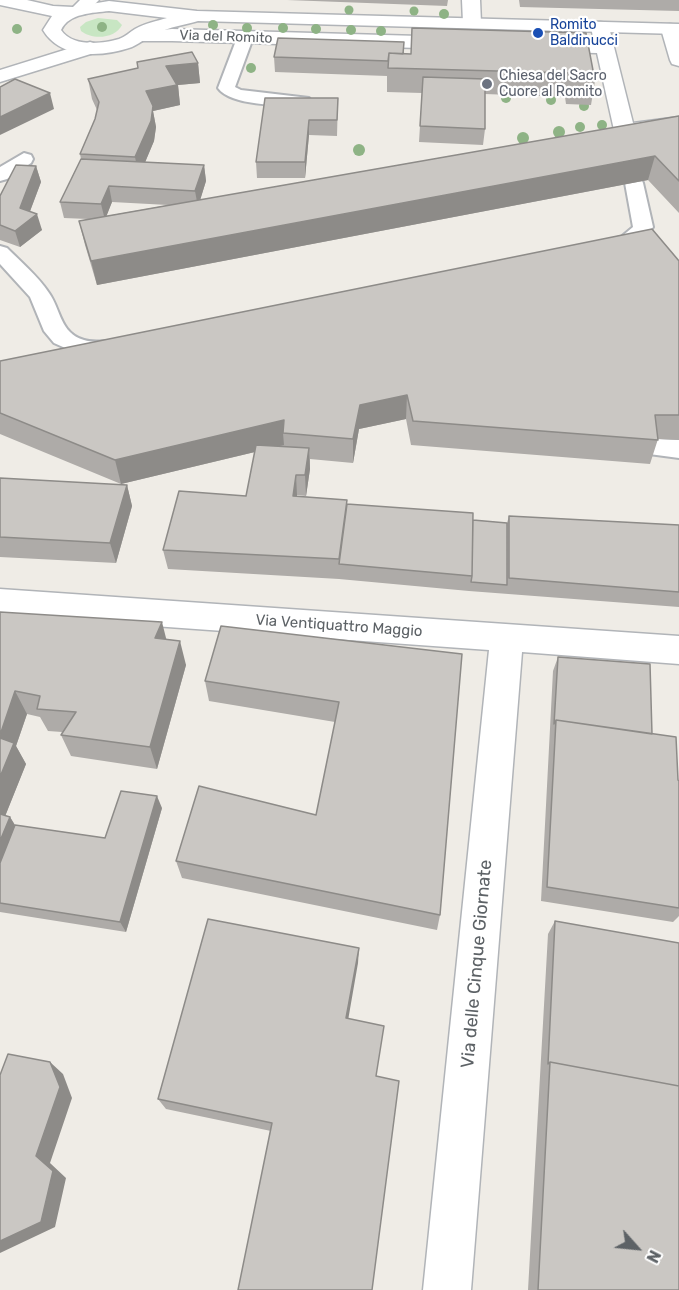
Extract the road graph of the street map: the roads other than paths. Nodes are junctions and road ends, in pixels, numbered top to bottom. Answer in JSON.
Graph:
{"nodes":[{"id":1,"x":3,"y":0,"type":"edge"},
{"id":2,"x":471,"y":0,"type":"edge"},
{"id":3,"x":121,"y":6,"type":"edge"},
{"id":4,"x":70,"y":14,"type":"edge"},
{"id":5,"x":197,"y":16,"type":"junction"},
{"id":6,"x":472,"y":23,"type":"junction"},
{"id":7,"x":600,"y":27,"type":"junction"},
{"id":8,"x":675,"y":29,"type":"edge"},
{"id":9,"x":140,"y":34,"type":"junction"},
{"id":10,"x":245,"y":38,"type":"junction"},
{"id":11,"x":469,"y":43,"type":"edge"},
{"id":12,"x":526,"y":45,"type":"edge"},
{"id":13,"x":90,"y":48,"type":"junction"},
{"id":14,"x":604,"y":48,"type":"junction"},
{"id":15,"x":679,"y":60,"type":"edge"},
{"id":16,"x":2,"y":75,"type":"edge"},
{"id":17,"x":315,"y":103,"type":"edge"},
{"id":18,"x":679,"y":123,"type":"edge"},
{"id":19,"x":24,"y":159,"type":"dead end"},
{"id":20,"x":0,"y":175,"type":"edge"},
{"id":21,"x":634,"y":183,"type":"edge"},
{"id":22,"x":587,"y":250,"type":"edge"},
{"id":23,"x":0,"y":252,"type":"edge"},
{"id":24,"x":136,"y":342,"type":"edge"},
{"id":25,"x":0,"y":602,"type":"edge"},
{"id":26,"x":507,"y":638,"type":"junction"},
{"id":27,"x":679,"y":650,"type":"edge"},
{"id":28,"x":447,"y":1290,"type":"edge"}],
"edges":[{"from":1,"to":4,"type":"street"},
{"from":2,"to":6,"type":"street"},
{"from":3,"to":4,"type":"street","name":"Via del Romito"},
{"from":3,"to":5,"type":"street","name":"Via del Romito"},
{"from":3,"to":9,"type":"street"},
{"from":4,"to":13,"type":"street","name":"Via del Romito"},
{"from":4,"to":16,"type":"street"},
{"from":5,"to":6,"type":"street"},
{"from":5,"to":9,"type":"street","name":"Via del Romito"},
{"from":6,"to":7,"type":"street"},
{"from":7,"to":8,"type":"street"},
{"from":7,"to":14,"type":"street"},
{"from":8,"to":15,"type":"street"},
{"from":9,"to":10,"type":"street","name":"Via del Romito"},
{"from":9,"to":13,"type":"street","name":"Via del Romito"},
{"from":10,"to":11,"type":"street","name":"Via del Romito"},
{"from":10,"to":17,"type":"lane"},
{"from":12,"to":14,"type":"street"},
{"from":13,"to":16,"type":"street"},
{"from":14,"to":18,"type":"street"},
{"from":19,"to":20,"type":"lane"},
{"from":21,"to":22,"type":"lane"},
{"from":23,"to":24,"type":"lane"},
{"from":25,"to":26,"type":"street","name":"Via Ventiquattro Maggio"},
{"from":26,"to":27,"type":"street","name":"Via Ventiquattro Maggio"},
{"from":26,"to":28,"type":"street","name":"Via delle Cinque Giornate"}]}
